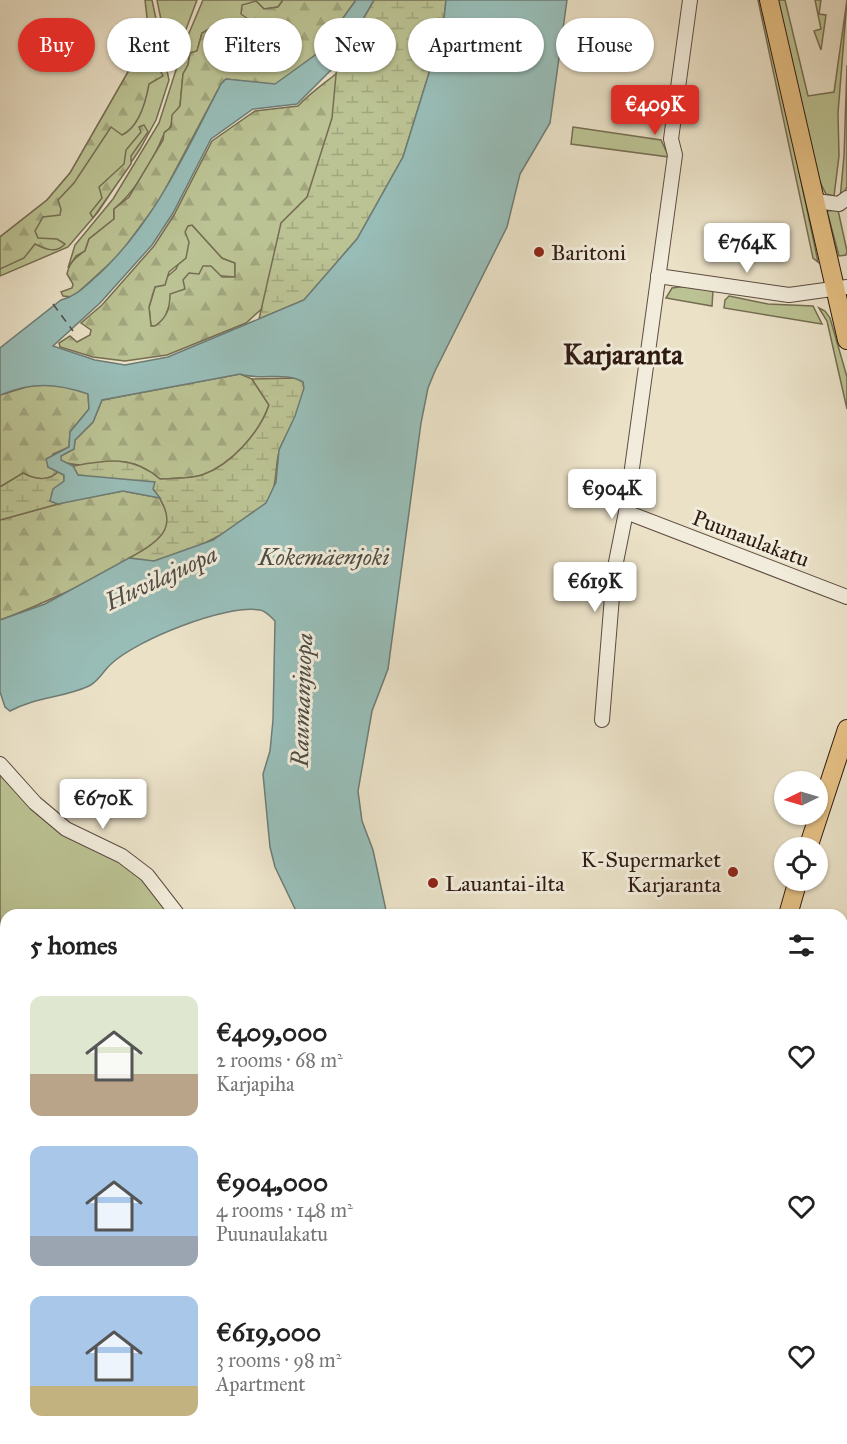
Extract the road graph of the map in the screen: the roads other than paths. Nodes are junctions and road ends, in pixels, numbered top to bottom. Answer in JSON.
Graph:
{"nodes":[{"id":1,"x":690,"y":0,"type":"edge"},
{"id":2,"x":769,"y":0,"type":"edge"},
{"id":3,"x":847,"y":198,"type":"edge"},
{"id":4,"x":816,"y":201,"type":"junction"},
{"id":5,"x":658,"y":276,"type":"junction"},
{"id":6,"x":843,"y":285,"type":"edge"},
{"id":7,"x":847,"y":340,"type":"edge"},
{"id":8,"x":626,"y":512,"type":"junction"},
{"id":9,"x":847,"y":597,"type":"edge"},
{"id":10,"x":602,"y":720,"type":"dead end"},
{"id":11,"x":847,"y":729,"type":"edge"},
{"id":12,"x":845,"y":747,"type":"edge"},
{"id":13,"x":0,"y":764,"type":"edge"},
{"id":14,"x":812,"y":837,"type":"edge"},
{"id":15,"x":795,"y":891,"type":"edge"},
{"id":16,"x":173,"y":909,"type":"edge"},
{"id":17,"x":790,"y":909,"type":"edge"}],
"edges":[{"from":1,"to":5,"type":"street"},
{"from":2,"to":4,"type":"main road"},
{"from":3,"to":4,"type":"street"},
{"from":4,"to":6,"type":"main road"},
{"from":5,"to":6,"type":"street"},
{"from":5,"to":8,"type":"street"},
{"from":6,"to":7,"type":"main road"},
{"from":8,"to":9,"type":"street","name":"Puunaulakatu"},
{"from":8,"to":10,"type":"street"},
{"from":11,"to":12,"type":"main road"},
{"from":12,"to":14,"type":"main road"},
{"from":13,"to":16,"type":"street"},
{"from":15,"to":17,"type":"main road"}]}
